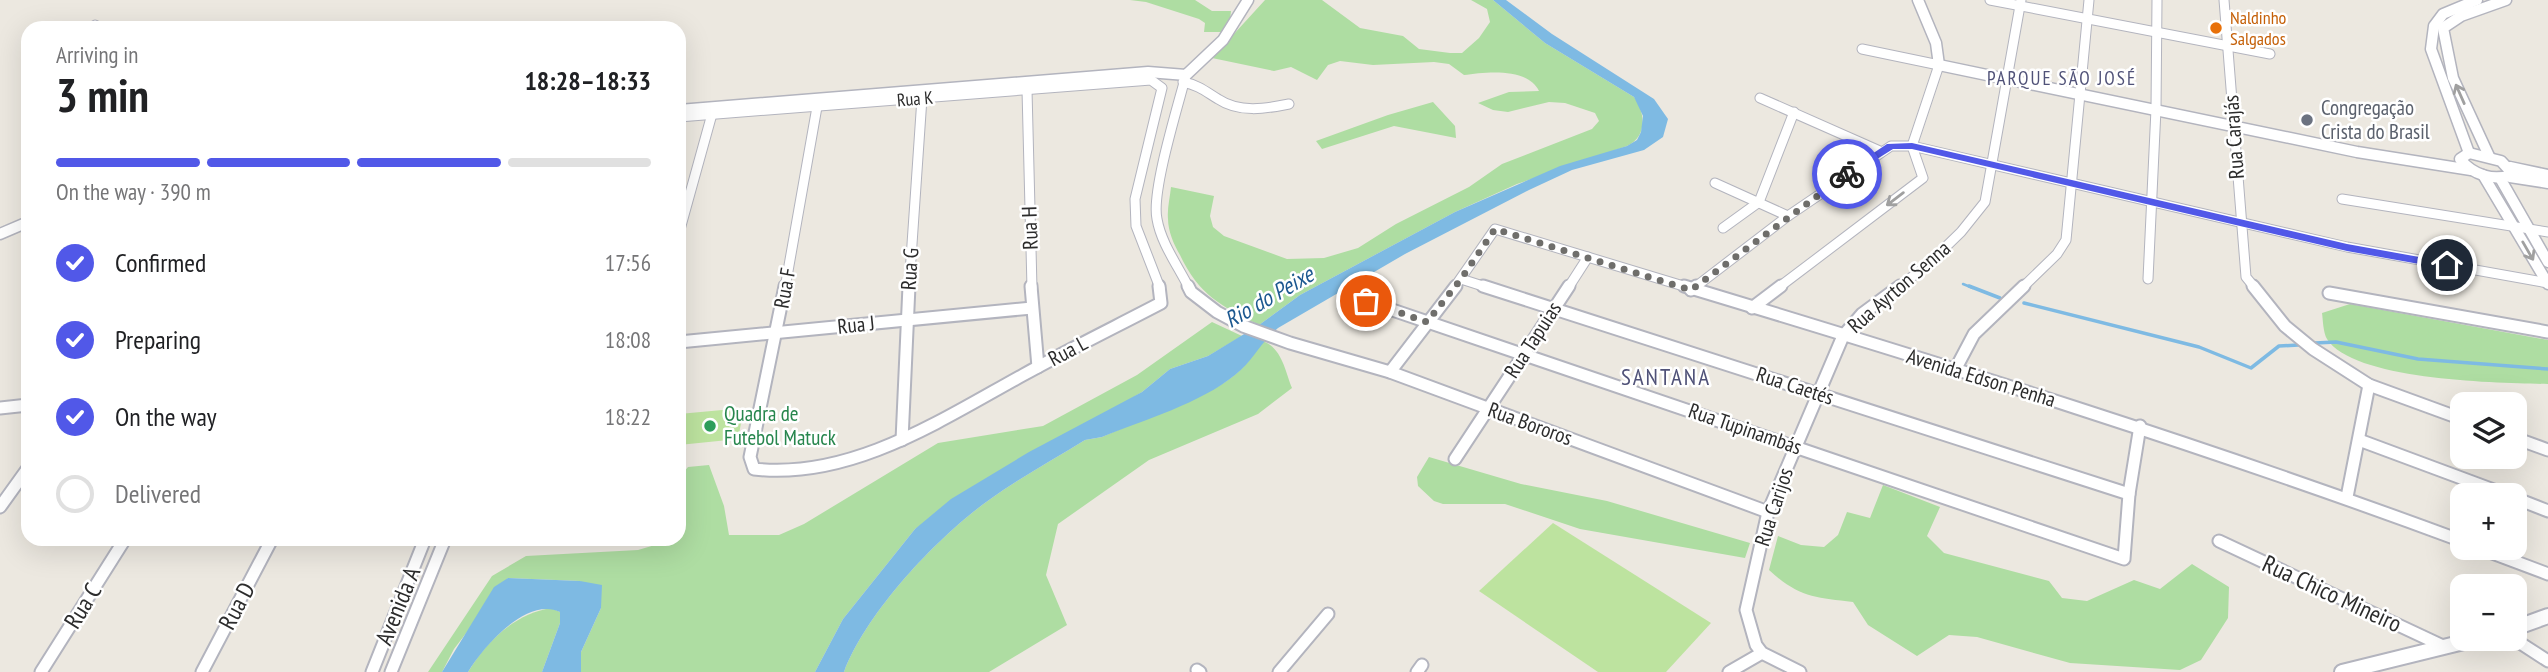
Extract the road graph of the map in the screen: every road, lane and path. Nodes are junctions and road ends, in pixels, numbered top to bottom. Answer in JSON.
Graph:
{"nodes":[{"id":1,"x":1248,"y":0,"type":"edge"},
{"id":2,"x":1919,"y":0,"type":"edge"},
{"id":3,"x":1990,"y":0,"type":"edge"},
{"id":4,"x":2089,"y":0,"type":"edge"},
{"id":5,"x":2157,"y":0,"type":"edge"},
{"id":6,"x":2224,"y":0,"type":"edge"},
{"id":7,"x":2477,"y":0,"type":"edge"},
{"id":8,"x":2506,"y":0,"type":"edge"},
{"id":9,"x":2021,"y":3,"type":"edge"},
{"id":10,"x":2089,"y":19,"type":"junction"},
{"id":11,"x":2157,"y":32,"type":"junction"},
{"id":12,"x":2228,"y":46,"type":"junction"},
{"id":13,"x":1862,"y":49,"type":"dead end"},
{"id":14,"x":2270,"y":54,"type":"dead end"},
{"id":15,"x":1939,"y":65,"type":"junction"},
{"id":16,"x":2007,"y":78,"type":"junction"},
{"id":17,"x":1184,"y":79,"type":"junction"},
{"id":18,"x":1151,"y":80,"type":"joint"},
{"id":19,"x":1027,"y":90,"type":"junction"},
{"id":20,"x":2081,"y":93,"type":"junction"},
{"id":21,"x":922,"y":98,"type":"junction"},
{"id":22,"x":1760,"y":98,"type":"dead end"},
{"id":23,"x":1289,"y":104,"type":"dead end"},
{"id":24,"x":817,"y":107,"type":"junction"},
{"id":25,"x":686,"y":109,"type":"edge"},
{"id":26,"x":2156,"y":109,"type":"junction"},
{"id":27,"x":1794,"y":113,"type":"junction"},
{"id":28,"x":712,"y":114,"type":"junction"},
{"id":29,"x":686,"y":116,"type":"edge"},
{"id":30,"x":2234,"y":125,"type":"junction"},
{"id":31,"x":1912,"y":146,"type":"junction"},
{"id":32,"x":1880,"y":151,"type":"junction"},
{"id":33,"x":2357,"y":152,"type":"junction"},
{"id":34,"x":2465,"y":155,"type":"junction"},
{"id":35,"x":2489,"y":156,"type":"junction"},
{"id":36,"x":1993,"y":164,"type":"junction"},
{"id":37,"x":2471,"y":170,"type":"junction"},
{"id":38,"x":2506,"y":174,"type":"junction"},
{"id":39,"x":2483,"y":175,"type":"junction"},
{"id":40,"x":2548,"y":175,"type":"edge"},
{"id":41,"x":2071,"y":182,"type":"junction"},
{"id":42,"x":1715,"y":183,"type":"dead end"},
{"id":43,"x":2548,"y":183,"type":"edge"},
{"id":44,"x":2342,"y":199,"type":"dead end"},
{"id":45,"x":2153,"y":200,"type":"junction"},
{"id":46,"x":1759,"y":202,"type":"junction"},
{"id":47,"x":686,"y":208,"type":"edge"},
{"id":48,"x":1788,"y":216,"type":"junction"},
{"id":49,"x":2240,"y":221,"type":"junction"},
{"id":50,"x":21,"y":225,"type":"edge"},
{"id":51,"x":2515,"y":227,"type":"junction"},
{"id":52,"x":1723,"y":228,"type":"dead end"},
{"id":53,"x":2529,"y":229,"type":"junction"},
{"id":54,"x":2548,"y":232,"type":"edge"},
{"id":55,"x":0,"y":234,"type":"edge"},
{"id":56,"x":1588,"y":257,"type":"junction"},
{"id":57,"x":2548,"y":262,"type":"edge"},
{"id":58,"x":1461,"y":279,"type":"junction"},
{"id":59,"x":2148,"y":279,"type":"dead end"},
{"id":60,"x":2548,"y":284,"type":"edge"},
{"id":61,"x":1691,"y":290,"type":"junction"},
{"id":62,"x":2329,"y":293,"type":"dead end"},
{"id":63,"x":1366,"y":301,"type":"dead end"},
{"id":64,"x":1032,"y":308,"type":"junction"},
{"id":65,"x":1752,"y":308,"type":"junction"},
{"id":66,"x":1553,"y":309,"type":"junction"},
{"id":67,"x":906,"y":320,"type":"junction"},
{"id":68,"x":1427,"y":322,"type":"junction"},
{"id":69,"x":2548,"y":332,"type":"edge"},
{"id":70,"x":777,"y":333,"type":"junction"},
{"id":71,"x":1843,"y":336,"type":"junction"},
{"id":72,"x":686,"y":341,"type":"edge"},
{"id":73,"x":1523,"y":355,"type":"junction"},
{"id":74,"x":1038,"y":367,"type":"junction"},
{"id":75,"x":1955,"y":370,"type":"junction"},
{"id":76,"x":1390,"y":372,"type":"junction"},
{"id":77,"x":2369,"y":385,"type":"junction"},
{"id":78,"x":1818,"y":393,"type":"junction"},
{"id":79,"x":21,"y":406,"type":"edge"},
{"id":80,"x":0,"y":408,"type":"edge"},
{"id":81,"x":1487,"y":408,"type":"junction"},
{"id":82,"x":2450,"y":415,"type":"edge"},
{"id":83,"x":2140,"y":426,"type":"junction"},
{"id":84,"x":902,"y":440,"type":"junction"},
{"id":85,"x":2359,"y":440,"type":"junction"},
{"id":86,"x":2527,"y":442,"type":"edge"},
{"id":87,"x":1794,"y":446,"type":"junction"},
{"id":88,"x":2548,"y":450,"type":"edge"},
{"id":89,"x":1455,"y":458,"type":"dead end"},
{"id":90,"x":754,"y":469,"type":"joint"},
{"id":91,"x":21,"y":478,"type":"edge"},
{"id":92,"x":2475,"y":483,"type":"edge"},
{"id":93,"x":2129,"y":494,"type":"junction"},
{"id":94,"x":2347,"y":497,"type":"junction"},
{"id":95,"x":2527,"y":503,"type":"edge"},
{"id":96,"x":0,"y":507,"type":"edge"},
{"id":97,"x":2548,"y":511,"type":"edge"},
{"id":98,"x":1768,"y":512,"type":"junction"},
{"id":99,"x":2450,"y":536,"type":"edge"},
{"id":100,"x":2218,"y":541,"type":"dead end"},
{"id":101,"x":121,"y":546,"type":"edge"},
{"id":102,"x":268,"y":546,"type":"edge"},
{"id":103,"x":422,"y":546,"type":"edge"},
{"id":104,"x":442,"y":546,"type":"edge"},
{"id":105,"x":2511,"y":560,"type":"edge"},
{"id":106,"x":2548,"y":574,"type":"edge"},
{"id":107,"x":1328,"y":614,"type":"dead end"},
{"id":108,"x":2548,"y":616,"type":"edge"},
{"id":109,"x":2527,"y":624,"type":"edge"},
{"id":110,"x":2450,"y":646,"type":"edge"},
{"id":111,"x":2445,"y":647,"type":"junction"},
{"id":112,"x":2527,"y":647,"type":"edge"},
{"id":113,"x":1759,"y":649,"type":"junction"},
{"id":114,"x":2548,"y":661,"type":"edge"},
{"id":115,"x":2372,"y":669,"type":"edge"},
{"id":116,"x":41,"y":672,"type":"edge"},
{"id":117,"x":202,"y":672,"type":"edge"},
{"id":118,"x":372,"y":672,"type":"edge"},
{"id":119,"x":391,"y":672,"type":"edge"},
{"id":120,"x":1279,"y":672,"type":"edge"},
{"id":121,"x":1730,"y":672,"type":"edge"},
{"id":122,"x":1800,"y":672,"type":"edge"},
{"id":123,"x":2342,"y":672,"type":"edge"}],
"edges":[{"from":1,"to":17,"type":"street"},
{"from":2,"to":15,"type":"street"},
{"from":3,"to":9,"type":"street"},
{"from":4,"to":10,"type":"street"},
{"from":5,"to":11,"type":"street"},
{"from":6,"to":12,"type":"street","name":"Rua Carajás"},
{"from":7,"to":34,"type":"street"},
{"from":35,"to":8,"type":"street","one_way":true},
{"from":9,"to":10,"type":"street"},
{"from":9,"to":16,"type":"street","name":"Rua Ayrton Senna"},
{"from":10,"to":11,"type":"street"},
{"from":10,"to":20,"type":"street"},
{"from":11,"to":12,"type":"street"},
{"from":11,"to":26,"type":"street"},
{"from":12,"to":14,"type":"street"},
{"from":12,"to":30,"type":"street","name":"Rua Carajás"},
{"from":13,"to":15,"type":"street"},
{"from":15,"to":16,"type":"street"},
{"from":15,"to":31,"type":"street"},
{"from":16,"to":20,"type":"street"},
{"from":16,"to":36,"type":"street","name":"Rua Ayrton Senna"},
{"from":17,"to":23,"type":"street"},
{"from":17,"to":25,"type":"street"},
{"from":17,"to":76,"type":"street","name":"Rua Bororos"},
{"from":18,"to":19,"type":"street","name":"Rua K"},
{"from":18,"to":74,"type":"street","name":"Rua L"},
{"from":19,"to":21,"type":"street","name":"Rua K"},
{"from":19,"to":64,"type":"street","name":"Rua H"},
{"from":20,"to":26,"type":"street"},
{"from":20,"to":41,"type":"street"},
{"from":21,"to":24,"type":"street","name":"Rua K"},
{"from":21,"to":67,"type":"street","name":"Rua G"},
{"from":22,"to":27,"type":"street"},
{"from":24,"to":28,"type":"street","name":"Rua K"},
{"from":24,"to":70,"type":"street","name":"Rua F"},
{"from":26,"to":30,"type":"street"},
{"from":26,"to":45,"type":"street"},
{"from":27,"to":32,"type":"street"},
{"from":27,"to":46,"type":"street"},
{"from":28,"to":29,"type":"street","name":"Rua K"},
{"from":28,"to":47,"type":"street"},
{"from":30,"to":33,"type":"street"},
{"from":30,"to":49,"type":"street","name":"Rua Carajás"},
{"from":31,"to":32,"type":"street"},
{"from":31,"to":36,"type":"street"},
{"from":31,"to":65,"type":"street","one_way":true},
{"from":32,"to":48,"type":"street"},
{"from":33,"to":34,"type":"street"},
{"from":33,"to":37,"type":"street"},
{"from":34,"to":35,"type":"street"},
{"from":34,"to":37,"type":"street"},
{"from":35,"to":38,"type":"street"},
{"from":36,"to":41,"type":"street"},
{"from":36,"to":71,"type":"street","name":"Rua Ayrton Senna"},
{"from":37,"to":39,"type":"street"},
{"from":38,"to":39,"type":"street"},
{"from":38,"to":40,"type":"street"},
{"from":38,"to":43,"type":"street"},
{"from":38,"to":53,"type":"street"},
{"from":39,"to":51,"type":"street"},
{"from":41,"to":45,"type":"street"},
{"from":41,"to":75,"type":"street"},
{"from":42,"to":46,"type":"street"},
{"from":44,"to":51,"type":"street"},
{"from":45,"to":49,"type":"street"},
{"from":45,"to":59,"type":"street"},
{"from":46,"to":48,"type":"street"},
{"from":46,"to":52,"type":"street"},
{"from":48,"to":61,"type":"street"},
{"from":49,"to":60,"type":"street"},
{"from":49,"to":77,"type":"street","name":"Rua Carajás"},
{"from":50,"to":55,"type":"street"},
{"from":51,"to":53,"type":"street"},
{"from":51,"to":60,"type":"street","one_way":true},
{"from":53,"to":54,"type":"street"},
{"from":53,"to":57,"type":"street"},
{"from":56,"to":58,"type":"street","name":"Avenida Edson Penha"},
{"from":56,"to":61,"type":"street","name":"Avenida Edson Penha"},
{"from":56,"to":66,"type":"street","name":"Rua Tapuias"},
{"from":58,"to":66,"type":"street","name":"Rua Caetés"},
{"from":58,"to":68,"type":"street"},
{"from":61,"to":65,"type":"street","name":"Avenida Edson Penha"},
{"from":62,"to":69,"type":"street"},
{"from":63,"to":68,"type":"street","name":"Rua Tupinambás"},
{"from":64,"to":67,"type":"street","name":"Rua J"},
{"from":64,"to":74,"type":"street","name":"Rua H"},
{"from":65,"to":71,"type":"street","name":"Avenida Edson Penha"},
{"from":66,"to":73,"type":"street","name":"Rua Tapuias"},
{"from":66,"to":78,"type":"street","name":"Rua Caetés"},
{"from":67,"to":70,"type":"street","name":"Rua J"},
{"from":67,"to":84,"type":"street","name":"Rua G"},
{"from":68,"to":73,"type":"street","name":"Rua Tupinambás"},
{"from":68,"to":76,"type":"street"},
{"from":70,"to":72,"type":"street","name":"Rua J"},
{"from":70,"to":90,"type":"street","name":"Rua F"},
{"from":71,"to":75,"type":"street","name":"Avenida Edson Penha"},
{"from":71,"to":78,"type":"street","name":"Rua Carijos"},
{"from":73,"to":81,"type":"street","name":"Rua Tapuias"},
{"from":73,"to":87,"type":"street","name":"Rua Tupinambás"},
{"from":74,"to":84,"type":"street","name":"Rua L"},
{"from":75,"to":83,"type":"street","name":"Avenida Edson Penha"},
{"from":76,"to":81,"type":"street","name":"Rua Bororos"},
{"from":77,"to":82,"type":"street","name":"Rua Carajás"},
{"from":77,"to":85,"type":"street"},
{"from":78,"to":87,"type":"street","name":"Rua Carijos"},
{"from":78,"to":93,"type":"street","name":"Rua Caetés"},
{"from":79,"to":80,"type":"street"},
{"from":81,"to":89,"type":"street","name":"Rua Tapuias"},
{"from":81,"to":98,"type":"street","name":"Rua Bororos"},
{"from":83,"to":93,"type":"street"},
{"from":83,"to":94,"type":"street","name":"Avenida Edson Penha"},
{"from":84,"to":90,"type":"street","name":"Rua L"},
{"from":85,"to":92,"type":"street"},
{"from":85,"to":94,"type":"street"},
{"from":86,"to":88,"type":"street"},
{"from":87,"to":93,"type":"street","name":"Rua Tupinambás"},
{"from":87,"to":98,"type":"street","name":"Rua Carijos"},
{"from":91,"to":96,"type":"street"},
{"from":94,"to":99,"type":"street","name":"Avenida Edson Penha"},
{"from":95,"to":97,"type":"street"},
{"from":98,"to":113,"type":"street","name":"Rua Carijos"},
{"from":100,"to":111,"type":"street","name":"Rua Chico Mineiro"},
{"from":101,"to":116,"type":"street","name":"Rua C"},
{"from":102,"to":117,"type":"street","name":"Rua D"},
{"from":103,"to":118,"type":"street","name":"Avenida A"},
{"from":104,"to":119,"type":"street","name":"Avenida A"},
{"from":105,"to":106,"type":"street"},
{"from":107,"to":120,"type":"street"},
{"from":108,"to":109,"type":"street"},
{"from":110,"to":111,"type":"street"},
{"from":111,"to":115,"type":"street"},
{"from":112,"to":114,"type":"street"},
{"from":113,"to":121,"type":"street"},
{"from":113,"to":122,"type":"street"},
{"from":115,"to":123,"type":"street"}]}
